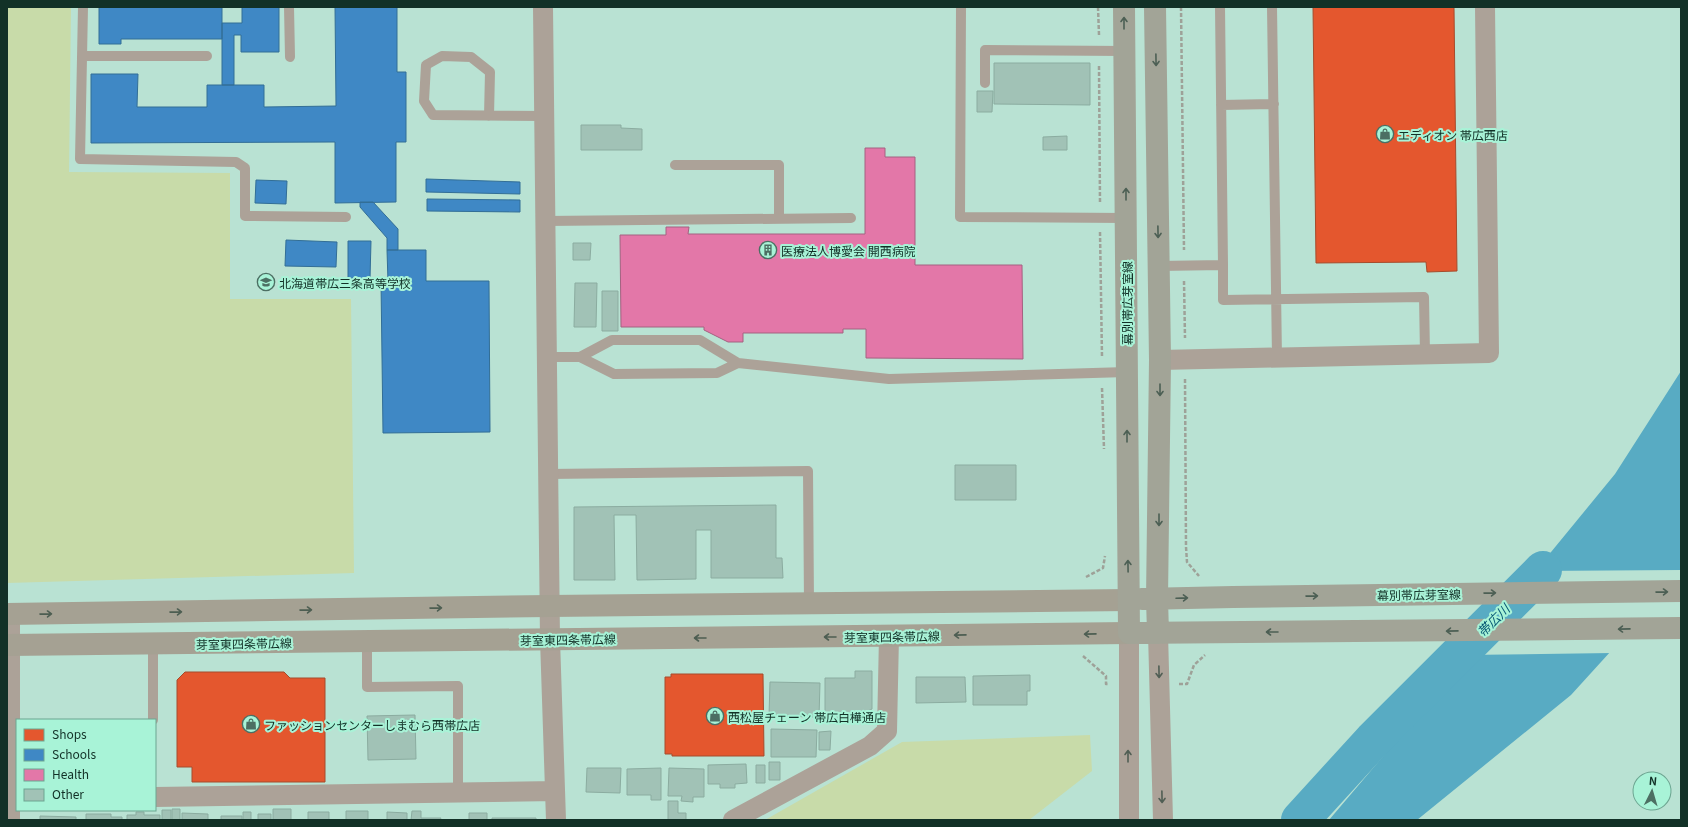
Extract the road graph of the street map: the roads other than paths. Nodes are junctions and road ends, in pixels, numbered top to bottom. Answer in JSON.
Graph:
{"nodes":[{"id":1,"x":84,"y":7,"type":"edge"},
{"id":2,"x":289,"y":7,"type":"edge"},
{"id":3,"x":544,"y":7,"type":"edge"},
{"id":4,"x":961,"y":7,"type":"edge"},
{"id":5,"x":1124,"y":7,"type":"edge"},
{"id":6,"x":1155,"y":7,"type":"edge"},
{"id":7,"x":1220,"y":7,"type":"edge"},
{"id":8,"x":1272,"y":7,"type":"edge"},
{"id":9,"x":1485,"y":7,"type":"edge"},
{"id":10,"x":1125,"y":51,"type":"junction"},
{"id":11,"x":83,"y":56,"type":"junction"},
{"id":12,"x":207,"y":56,"type":"dead end"},
{"id":13,"x":290,"y":57,"type":"dead end"},
{"id":14,"x":985,"y":83,"type":"dead end"},
{"id":15,"x":1274,"y":104,"type":"junction"},
{"id":16,"x":1221,"y":105,"type":"junction"},
{"id":17,"x":489,"y":116,"type":"junction"},
{"id":18,"x":545,"y":116,"type":"junction"},
{"id":19,"x":675,"y":165,"type":"dead end"},
{"id":20,"x":346,"y":217,"type":"dead end"},
{"id":21,"x":779,"y":218,"type":"junction"},
{"id":22,"x":851,"y":218,"type":"dead end"},
{"id":23,"x":1126,"y":218,"type":"junction"},
{"id":24,"x":546,"y":221,"type":"junction"},
{"id":25,"x":1223,"y":265,"type":"junction"},
{"id":26,"x":1158,"y":266,"type":"junction"},
{"id":27,"x":1276,"y":299,"type":"junction"},
{"id":28,"x":1425,"y":354,"type":"junction"},
{"id":29,"x":547,"y":357,"type":"junction"},
{"id":30,"x":580,"y":357,"type":"junction"},
{"id":31,"x":1277,"y":358,"type":"junction"},
{"id":32,"x":1160,"y":360,"type":"junction"},
{"id":33,"x":738,"y":363,"type":"junction"},
{"id":34,"x":1127,"y":372,"type":"junction"},
{"id":35,"x":548,"y":474,"type":"junction"},
{"id":36,"x":1681,"y":591,"type":"edge"},
{"id":37,"x":1157,"y":599,"type":"junction"},
{"id":38,"x":1129,"y":600,"type":"junction"},
{"id":39,"x":809,"y":604,"type":"junction"},
{"id":40,"x":550,"y":606,"type":"junction"},
{"id":41,"x":8,"y":614,"type":"edge"},
{"id":42,"x":1672,"y":628,"type":"edge"},
{"id":43,"x":1158,"y":633,"type":"junction"},
{"id":44,"x":1129,"y":634,"type":"junction"},
{"id":45,"x":889,"y":636,"type":"junction"},
{"id":46,"x":550,"y":639,"type":"junction"},
{"id":47,"x":367,"y":641,"type":"junction"},
{"id":48,"x":153,"y":644,"type":"junction"},
{"id":49,"x":9,"y":645,"type":"edge"},
{"id":50,"x":153,"y":719,"type":"edge"},
{"id":51,"x":14,"y":757,"type":"edge"},
{"id":52,"x":555,"y":792,"type":"junction"},
{"id":53,"x":458,"y":793,"type":"junction"},
{"id":54,"x":156,"y":796,"type":"edge"},
{"id":55,"x":14,"y":798,"type":"edge"},
{"id":56,"x":10,"y":820,"type":"edge"},
{"id":57,"x":556,"y":820,"type":"edge"},
{"id":58,"x":733,"y":820,"type":"edge"},
{"id":59,"x":1129,"y":820,"type":"edge"},
{"id":60,"x":1162,"y":820,"type":"edge"}],
"edges":[{"from":1,"to":11,"type":"lane"},
{"from":2,"to":13,"type":"lane"},
{"from":3,"to":18,"type":"street"},
{"from":4,"to":23,"type":"lane"},
{"from":10,"to":5,"type":"main road","name":"幕別帯広芽室線","one_way":true},
{"from":6,"to":26,"type":"main road","one_way":true},
{"from":7,"to":16,"type":"lane"},
{"from":8,"to":15,"type":"lane"},
{"from":9,"to":28,"type":"street"},
{"from":10,"to":14,"type":"lane"},
{"from":23,"to":10,"type":"main road","name":"幕別帯広芽室線","one_way":true},
{"from":11,"to":12,"type":"lane"},
{"from":11,"to":20,"type":"lane"},
{"from":15,"to":16,"type":"lane"},
{"from":15,"to":27,"type":"lane"},
{"from":16,"to":25,"type":"lane"},
{"from":17,"to":17,"type":"lane"},
{"from":17,"to":18,"type":"lane"},
{"from":18,"to":24,"type":"street"},
{"from":19,"to":21,"type":"lane"},
{"from":21,"to":22,"type":"lane"},
{"from":21,"to":24,"type":"lane"},
{"from":23,"to":34,"type":"main road","name":"幕別帯広芽室線"},
{"from":24,"to":29,"type":"street"},
{"from":25,"to":26,"type":"lane"},
{"from":25,"to":27,"type":"lane"},
{"from":26,"to":32,"type":"main road"},
{"from":27,"to":28,"type":"lane"},
{"from":27,"to":31,"type":"lane"},
{"from":28,"to":31,"type":"street"},
{"from":29,"to":30,"type":"lane"},
{"from":29,"to":35,"type":"street"},
{"from":30,"to":33,"type":"lane"},
{"from":30,"to":33,"type":"lane"},
{"from":31,"to":32,"type":"street"},
{"from":32,"to":37,"type":"main road","one_way":true},
{"from":33,"to":34,"type":"lane"},
{"from":38,"to":34,"type":"main road","name":"幕別帯広芽室線","one_way":true},
{"from":35,"to":39,"type":"lane"},
{"from":35,"to":40,"type":"street"},
{"from":37,"to":36,"type":"main road","name":"幕別帯広芽室線","one_way":true},
{"from":37,"to":38,"type":"main road","name":"幕別帯広芽室線"},
{"from":37,"to":43,"type":"main road"},
{"from":38,"to":39,"type":"main road"},
{"from":38,"to":44,"type":"main road","name":"幕別帯広芽室線"},
{"from":39,"to":40,"type":"main road"},
{"from":41,"to":40,"type":"main road","one_way":true},
{"from":40,"to":46,"type":"street"},
{"from":41,"to":49,"type":"street"},
{"from":42,"to":43,"type":"main road","one_way":true},
{"from":43,"to":44,"type":"main road"},
{"from":43,"to":60,"type":"street","one_way":true},
{"from":44,"to":45,"type":"main road","name":"芽室東四条帯広線","one_way":true},
{"from":59,"to":44,"type":"street","one_way":true},
{"from":45,"to":46,"type":"main road","name":"芽室東四条帯広線","one_way":true},
{"from":45,"to":58,"type":"street"},
{"from":46,"to":47,"type":"main road","name":"芽室東四条帯広線"},
{"from":46,"to":52,"type":"street"},
{"from":47,"to":48,"type":"main road","name":"芽室東四条帯広線"},
{"from":47,"to":53,"type":"lane"},
{"from":48,"to":49,"type":"main road","name":"芽室東四条帯広線"},
{"from":48,"to":50,"type":"lane"},
{"from":49,"to":51,"type":"street"},
{"from":51,"to":55,"type":"street"},
{"from":52,"to":53,"type":"street"},
{"from":52,"to":57,"type":"street"},
{"from":53,"to":54,"type":"street"},
{"from":55,"to":56,"type":"street"}]}
